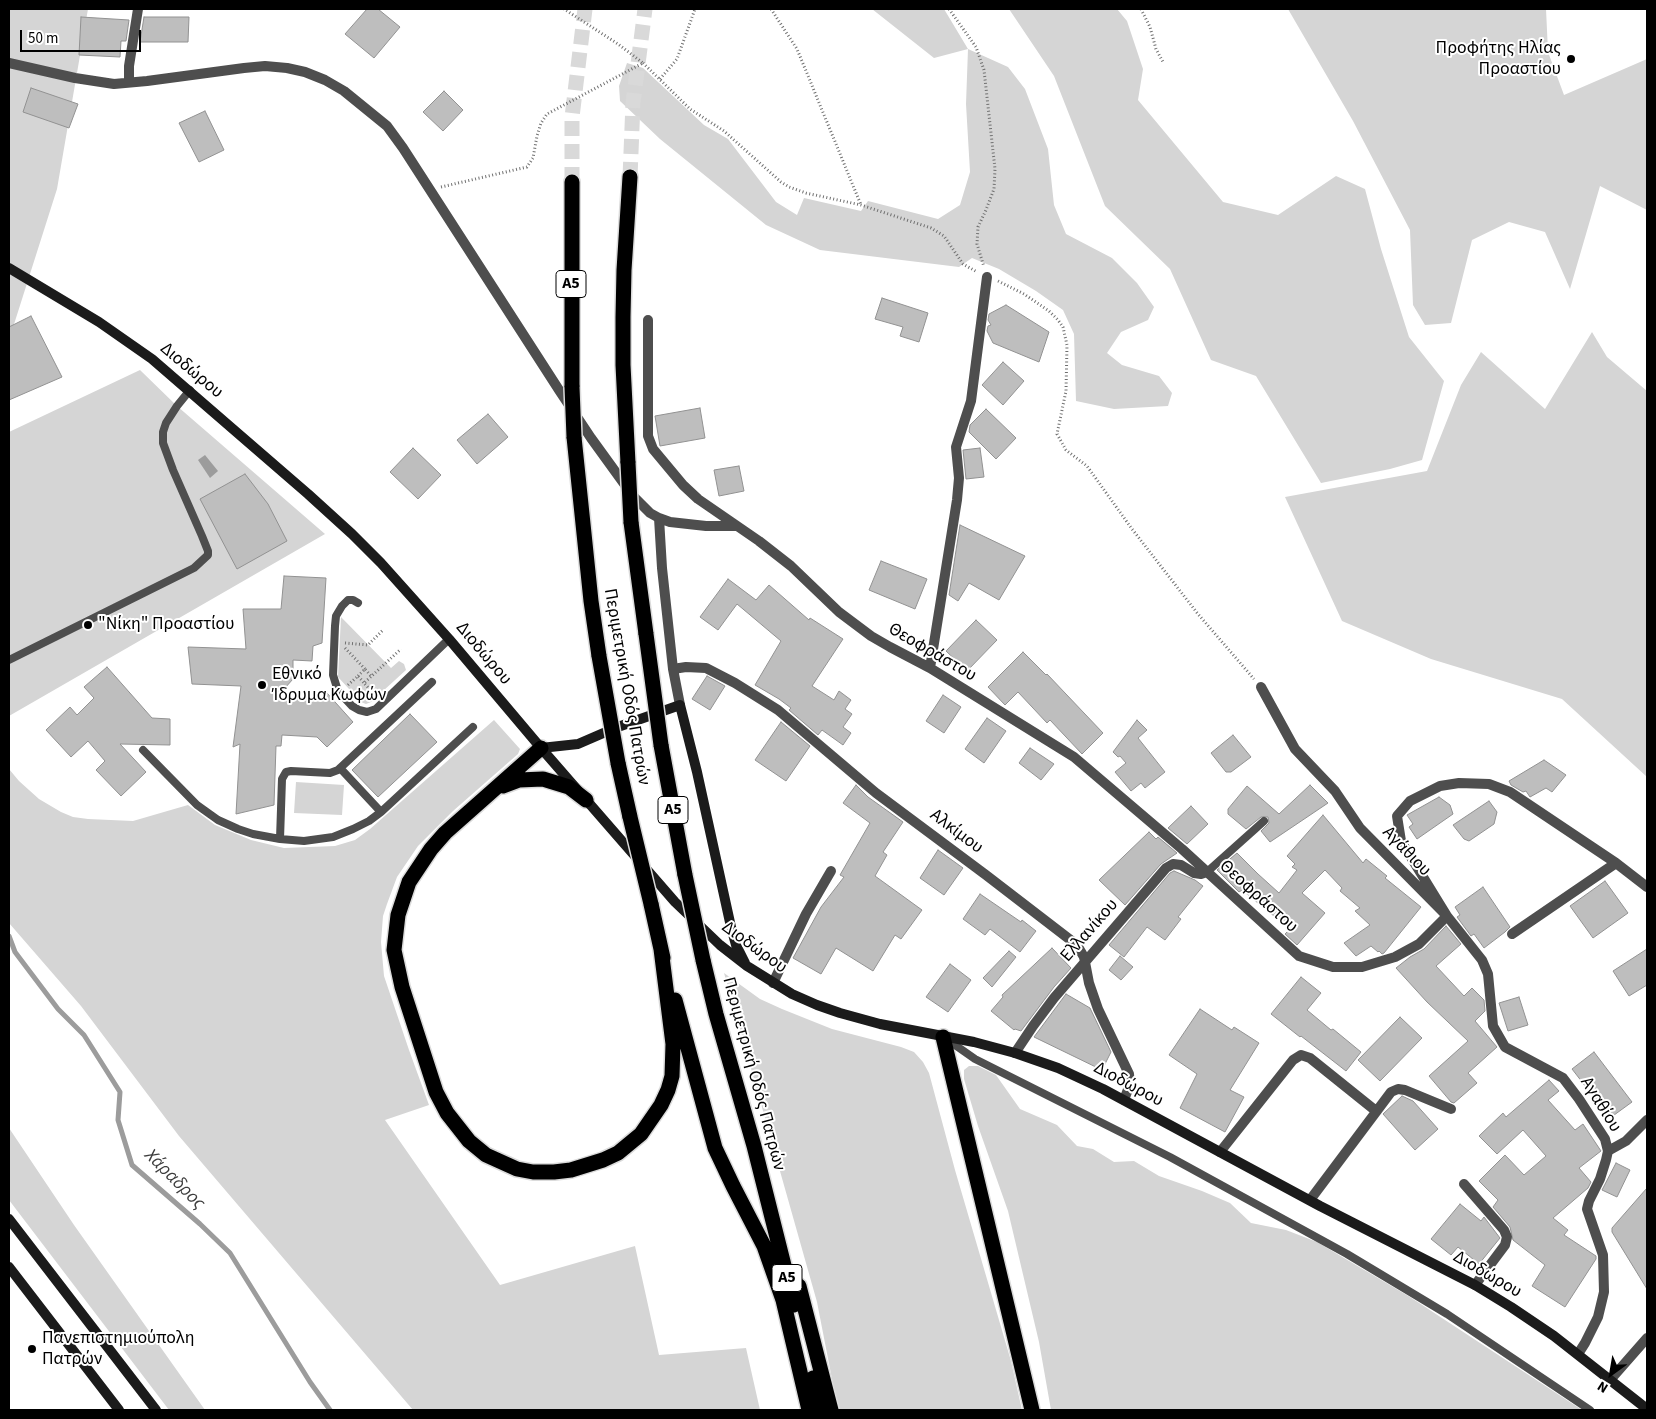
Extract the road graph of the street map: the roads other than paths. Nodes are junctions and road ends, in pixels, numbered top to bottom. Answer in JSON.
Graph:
{"nodes":[{"id":1,"x":138,"y":9,"type":"edge"},
{"id":2,"x":9,"y":62,"type":"edge"},
{"id":3,"x":129,"y":82,"type":"junction"},
{"id":4,"x":630,"y":177,"type":"tunnel mouth"},
{"id":5,"x":572,"y":182,"type":"tunnel mouth"},
{"id":6,"x":9,"y":268,"type":"edge"},
{"id":7,"x":987,"y":277,"type":"road end"},
{"id":8,"x":648,"y":320,"type":"dead end"},
{"id":9,"x":190,"y":390,"type":"junction"},
{"id":10,"x":659,"y":518,"type":"junction"},
{"id":11,"x":737,"y":526,"type":"junction"},
{"id":12,"x":358,"y":603,"type":"dead end"},
{"id":13,"x":449,"y":639,"type":"junction"},
{"id":14,"x":9,"y":660,"type":"edge"},
{"id":15,"x":930,"y":668,"type":"junction"},
{"id":16,"x":673,"y":669,"type":"junction"},
{"id":17,"x":432,"y":682,"type":"dead end"},
{"id":18,"x":1260,"y":687,"type":"road end"},
{"id":19,"x":680,"y":705,"type":"junction"},
{"id":20,"x":473,"y":727,"type":"dead end"},
{"id":21,"x":541,"y":748,"type":"junction"},
{"id":22,"x":143,"y":750,"type":"dead end"},
{"id":23,"x":340,"y":768,"type":"junction"},
{"id":24,"x":487,"y":795,"type":"junction"},
{"id":25,"x":586,"y":800,"type":"junction"},
{"id":26,"x":381,"y":812,"type":"junction"},
{"id":27,"x":1264,"y":821,"type":"dead end"},
{"id":28,"x":280,"y":839,"type":"junction"},
{"id":29,"x":1616,"y":863,"type":"junction"},
{"id":30,"x":831,"y":872,"type":"dead end"},
{"id":31,"x":1206,"y":872,"type":"junction"},
{"id":32,"x":1647,"y":887,"type":"edge"},
{"id":33,"x":1447,"y":916,"type":"junction"},
{"id":34,"x":1512,"y":934,"type":"dead end"},
{"id":35,"x":661,"y":949,"type":"junction"},
{"id":36,"x":1085,"y":961,"type":"junction"},
{"id":37,"x":747,"y":966,"type":"junction"},
{"id":38,"x":773,"y":983,"type":"junction"},
{"id":39,"x":943,"y":1037,"type":"junction"},
{"id":40,"x":1505,"y":1046,"type":"joint"},
{"id":41,"x":1015,"y":1053,"type":"junction"},
{"id":42,"x":1124,"y":1100,"type":"junction"},
{"id":43,"x":1451,"y":1109,"type":"dead end"},
{"id":44,"x":1376,"y":1111,"type":"junction"},
{"id":45,"x":1647,"y":1120,"type":"edge"},
{"id":46,"x":754,"y":1146,"type":"junction"},
{"id":47,"x":1608,"y":1151,"type":"junction"},
{"id":48,"x":1220,"y":1152,"type":"junction"},
{"id":49,"x":1464,"y":1184,"type":"dead end"},
{"id":50,"x":1310,"y":1200,"type":"junction"},
{"id":51,"x":9,"y":1219,"type":"edge"},
{"id":52,"x":9,"y":1267,"type":"edge"},
{"id":53,"x":1475,"y":1285,"type":"junction"},
{"id":54,"x":1647,"y":1338,"type":"edge"},
{"id":55,"x":1578,"y":1354,"type":"junction"},
{"id":56,"x":1611,"y":1379,"type":"junction"},
{"id":57,"x":1647,"y":1409,"type":"edge"},
{"id":58,"x":119,"y":1410,"type":"edge"},
{"id":59,"x":156,"y":1410,"type":"edge"},
{"id":60,"x":810,"y":1410,"type":"edge"},
{"id":61,"x":821,"y":1410,"type":"edge"},
{"id":62,"x":831,"y":1410,"type":"edge"},
{"id":63,"x":1032,"y":1410,"type":"edge"},
{"id":64,"x":1590,"y":1410,"type":"edge"}],
"edges":[{"from":1,"to":3,"type":"street"},
{"from":2,"to":3,"type":"street"},
{"from":3,"to":10,"type":"street"},
{"from":4,"to":46,"type":"highway","name":"Περιμετρική Οδός Πατρών","number":"Α5","bridge":true},
{"from":5,"to":35,"type":"highway","name":"Περιμετρική Οδός Πατρών","number":"Α5","bridge":true},
{"from":6,"to":9,"type":"street","name":"Διοδώρου"},
{"from":7,"to":15,"type":"street"},
{"from":8,"to":11,"type":"street","name":"Θεοφράστου"},
{"from":9,"to":13,"type":"street","name":"Διοδώρου"},
{"from":9,"to":14,"type":"lane"},
{"from":10,"to":11,"type":"street"},
{"from":10,"to":16,"type":"street"},
{"from":11,"to":15,"type":"street","name":"Θεοφράστου"},
{"from":12,"to":13,"type":"lane"},
{"from":13,"to":21,"type":"street","name":"Διοδώρου"},
{"from":15,"to":31,"type":"street","name":"Θεοφράστου"},
{"from":16,"to":19,"type":"street"},
{"from":16,"to":36,"type":"street","name":"Αλκίμου"},
{"from":17,"to":23,"type":"lane"},
{"from":18,"to":33,"type":"street","name":"Αγάθιου"},
{"from":19,"to":21,"type":"street"},
{"from":19,"to":37,"type":"street"},
{"from":20,"to":26,"type":"lane"},
{"from":21,"to":24,"type":"highway"},
{"from":21,"to":25,"type":"street","name":"Διοδώρου"},
{"from":22,"to":28,"type":"lane"},
{"from":23,"to":26,"type":"lane"},
{"from":23,"to":28,"type":"lane"},
{"from":24,"to":25,"type":"highway"},
{"from":24,"to":35,"type":"highway"},
{"from":25,"to":37,"type":"street","name":"Διοδώρου"},
{"from":26,"to":28,"type":"lane"},
{"from":27,"to":31,"type":"lane"},
{"from":29,"to":32,"type":"street"},
{"from":29,"to":33,"type":"street"},
{"from":29,"to":34,"type":"street"},
{"from":30,"to":38,"type":"street"},
{"from":31,"to":33,"type":"street","name":"Θεοφράστου"},
{"from":31,"to":36,"type":"street","name":"Ελλανίκου"},
{"from":33,"to":40,"type":"street","name":"Αγάθιου"},
{"from":35,"to":60,"type":"highway","name":"Περιμετρική Οδός Πατρών","number":"Α5"},
{"from":36,"to":41,"type":"street","name":"Ελλανίκου"},
{"from":36,"to":42,"type":"street","name":"Αλκίμου"},
{"from":37,"to":38,"type":"street","name":"Διοδώρου"},
{"from":38,"to":39,"type":"street","name":"Διοδώρου"},
{"from":39,"to":41,"type":"street","name":"Διοδώρου"},
{"from":39,"to":63,"type":"highway"},
{"from":39,"to":64,"type":"lane"},
{"from":40,"to":47,"type":"street","name":"Αγαθίου"},
{"from":41,"to":42,"type":"street","name":"Διοδώρου"},
{"from":42,"to":48,"type":"street","name":"Διοδώρου"},
{"from":43,"to":44,"type":"street"},
{"from":44,"to":48,"type":"street"},
{"from":44,"to":50,"type":"street"},
{"from":45,"to":47,"type":"street"},
{"from":46,"to":61,"type":"highway","name":"Περιμετρική Οδός Πατρών","number":"Α5"},
{"from":46,"to":62,"type":"highway"},
{"from":47,"to":55,"type":"street","name":"Αγαθίου"},
{"from":48,"to":50,"type":"street","name":"Διοδώρου"},
{"from":49,"to":53,"type":"street"},
{"from":50,"to":53,"type":"street","name":"Διοδώρου"},
{"from":51,"to":59,"type":"street"},
{"from":52,"to":58,"type":"street"},
{"from":53,"to":55,"type":"street","name":"Διοδώρου"},
{"from":54,"to":56,"type":"street"},
{"from":55,"to":56,"type":"street","name":"Διοδώρου"},
{"from":56,"to":57,"type":"street","name":"Διοδώρου"}]}
